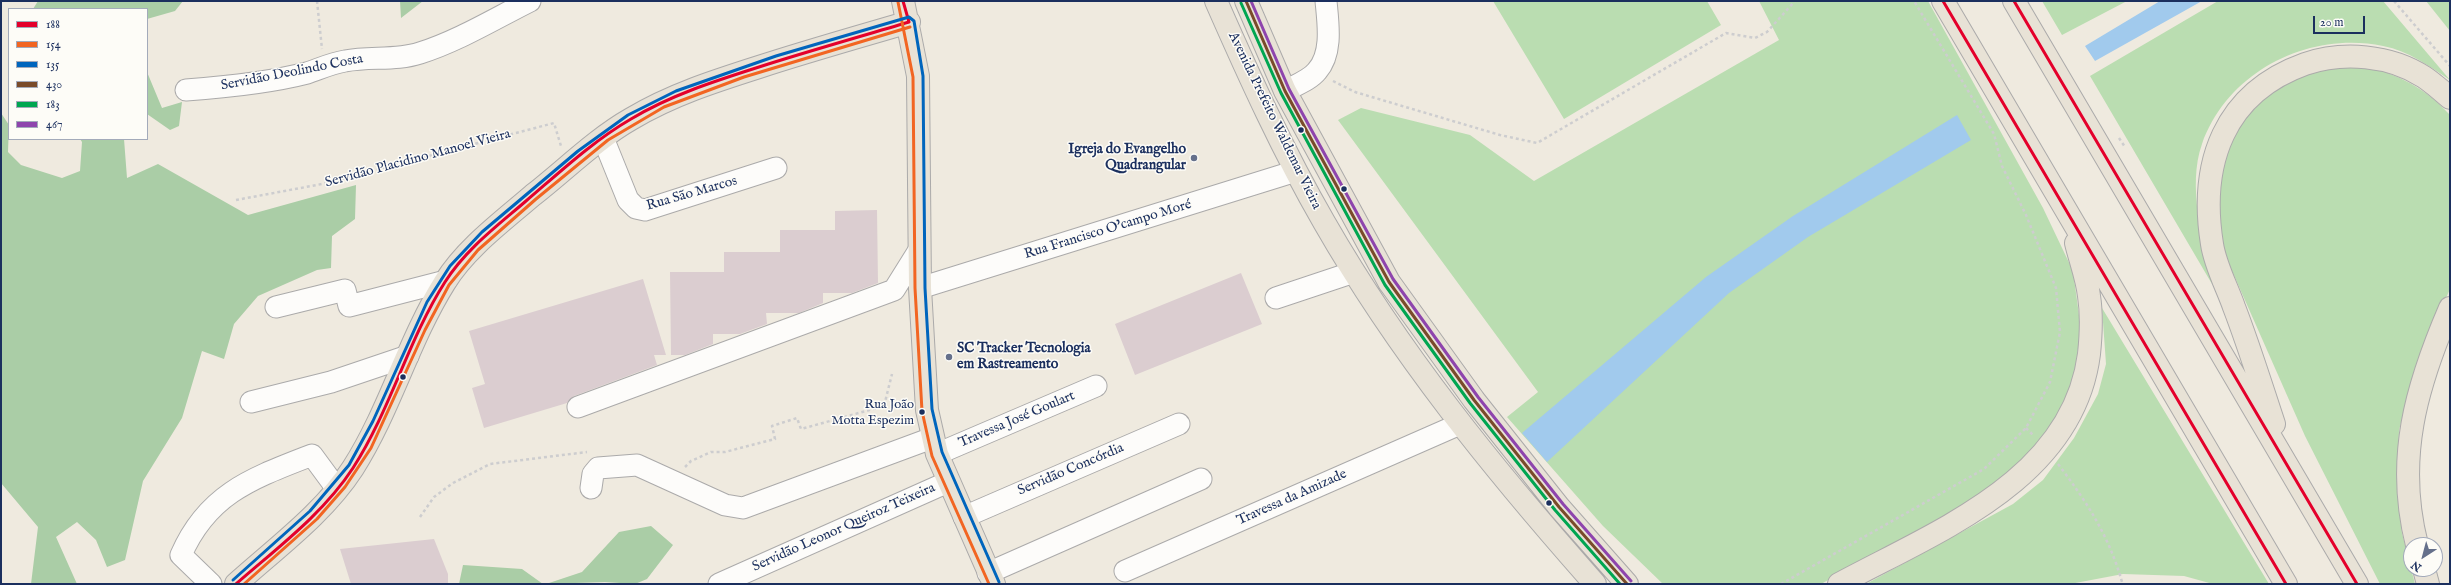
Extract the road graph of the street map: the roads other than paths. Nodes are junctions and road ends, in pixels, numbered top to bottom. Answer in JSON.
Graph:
{"nodes":[{"id":1,"x":530,"y":1,"type":"edge"},
{"id":2,"x":903,"y":1,"type":"edge"},
{"id":3,"x":1216,"y":1,"type":"edge"},
{"id":4,"x":1246,"y":1,"type":"edge"},
{"id":5,"x":1326,"y":1,"type":"edge"},
{"id":6,"x":1943,"y":1,"type":"edge"},
{"id":7,"x":2014,"y":1,"type":"edge"},
{"id":8,"x":908,"y":22,"type":"junction"},
{"id":9,"x":186,"y":90,"type":"dead end"},
{"id":10,"x":1285,"y":91,"type":"junction"},
{"id":11,"x":2450,"y":98,"type":"edge"},
{"id":12,"x":603,"y":138,"type":"junction"},
{"id":13,"x":776,"y":168,"type":"dead end"},
{"id":14,"x":1296,"y":171,"type":"junction"},
{"id":15,"x":2070,"y":218,"type":"junction"},
{"id":16,"x":1370,"y":247,"type":"junction"},
{"id":17,"x":919,"y":250,"type":"junction"},
{"id":18,"x":1350,"y":266,"type":"junction"},
{"id":19,"x":446,"y":281,"type":"junction"},
{"id":20,"x":920,"y":288,"type":"junction"},
{"id":21,"x":1276,"y":298,"type":"dead end"},
{"id":22,"x":276,"y":307,"type":"dead end"},
{"id":23,"x":2450,"y":308,"type":"edge"},
{"id":24,"x":408,"y":356,"type":"junction"},
{"id":25,"x":1096,"y":386,"type":"dead end"},
{"id":26,"x":251,"y":402,"type":"dead end"},
{"id":27,"x":578,"y":407,"type":"dead end"},
{"id":28,"x":1179,"y":424,"type":"dead end"},
{"id":29,"x":1460,"y":424,"type":"junction"},
{"id":30,"x":935,"y":446,"type":"junction"},
{"id":31,"x":2287,"y":464,"type":"junction"},
{"id":32,"x":1201,"y":479,"type":"dead end"},
{"id":33,"x":948,"y":482,"type":"junction"},
{"id":34,"x":591,"y":488,"type":"dead end"},
{"id":35,"x":337,"y":489,"type":"junction"},
{"id":36,"x":964,"y":517,"type":"junction"},
{"id":37,"x":2416,"y":537,"type":"edge"},
{"id":38,"x":1125,"y":571,"type":"dead end"},
{"id":39,"x":991,"y":578,"type":"edge"},
{"id":40,"x":211,"y":584,"type":"edge"},
{"id":41,"x":236,"y":584,"type":"edge"},
{"id":42,"x":718,"y":584,"type":"edge"},
{"id":43,"x":1595,"y":584,"type":"edge"},
{"id":44,"x":1627,"y":584,"type":"edge"},
{"id":45,"x":1839,"y":584,"type":"edge"},
{"id":46,"x":2286,"y":584,"type":"edge"},
{"id":47,"x":2357,"y":584,"type":"edge"}],
"edges":[{"from":1,"to":9,"type":"street","name":"Servidão Deolindo Costa"},
{"from":2,"to":8,"type":"main road"},
{"from":3,"to":14,"type":"main road","name":"Avenida Prefeito Waldemar Vieira"},
{"from":4,"to":10,"type":"main road","name":"Avenida Prefeito Waldemar Vieira"},
{"from":5,"to":10,"type":"street"},
{"from":6,"to":15,"type":"main road"},
{"from":7,"to":31,"type":"main road"},
{"from":8,"to":12,"type":"main road"},
{"from":8,"to":17,"type":"main road"},
{"from":10,"to":16,"type":"main road","name":"Avenida Prefeito Waldemar Vieira"},
{"from":11,"to":31,"type":"main road"},
{"from":12,"to":13,"type":"street","name":"Rua São Marcos"},
{"from":12,"to":19,"type":"main road"},
{"from":14,"to":18,"type":"main road","name":"Avenida Prefeito Waldemar Vieira"},
{"from":14,"to":20,"type":"street","name":"Rua Francisco O'campo Moré"},
{"from":15,"to":45,"type":"main road"},
{"from":15,"to":46,"type":"main road"},
{"from":16,"to":18,"type":"main road"},
{"from":16,"to":44,"type":"main road","name":"Avenida Prefeito Waldemar Vieira"},
{"from":17,"to":20,"type":"main road"},
{"from":17,"to":27,"type":"street"},
{"from":18,"to":21,"type":"street"},
{"from":18,"to":29,"type":"main road","name":"Avenida Prefeito Waldemar Vieira"},
{"from":19,"to":22,"type":"street"},
{"from":19,"to":24,"type":"main road"},
{"from":20,"to":30,"type":"main road"},
{"from":23,"to":37,"type":"main road"},
{"from":24,"to":26,"type":"street"},
{"from":24,"to":35,"type":"main road"},
{"from":25,"to":30,"type":"street","name":"Travessa José Goulart"},
{"from":28,"to":36,"type":"street","name":"Servidão Concórdia"},
{"from":29,"to":38,"type":"street","name":"Travessa da Amizade"},
{"from":29,"to":43,"type":"main road","name":"Avenida Prefeito Waldemar Vieira"},
{"from":30,"to":33,"type":"main road"},
{"from":30,"to":34,"type":"street","name":"Travessa José Goulart"},
{"from":31,"to":47,"type":"main road"},
{"from":32,"to":39,"type":"street"},
{"from":33,"to":36,"type":"main road"},
{"from":33,"to":42,"type":"street","name":"Servidão Leonor Queiroz Teixeira"},
{"from":35,"to":40,"type":"street"},
{"from":35,"to":41,"type":"main road"},
{"from":36,"to":39,"type":"main road"}]}
